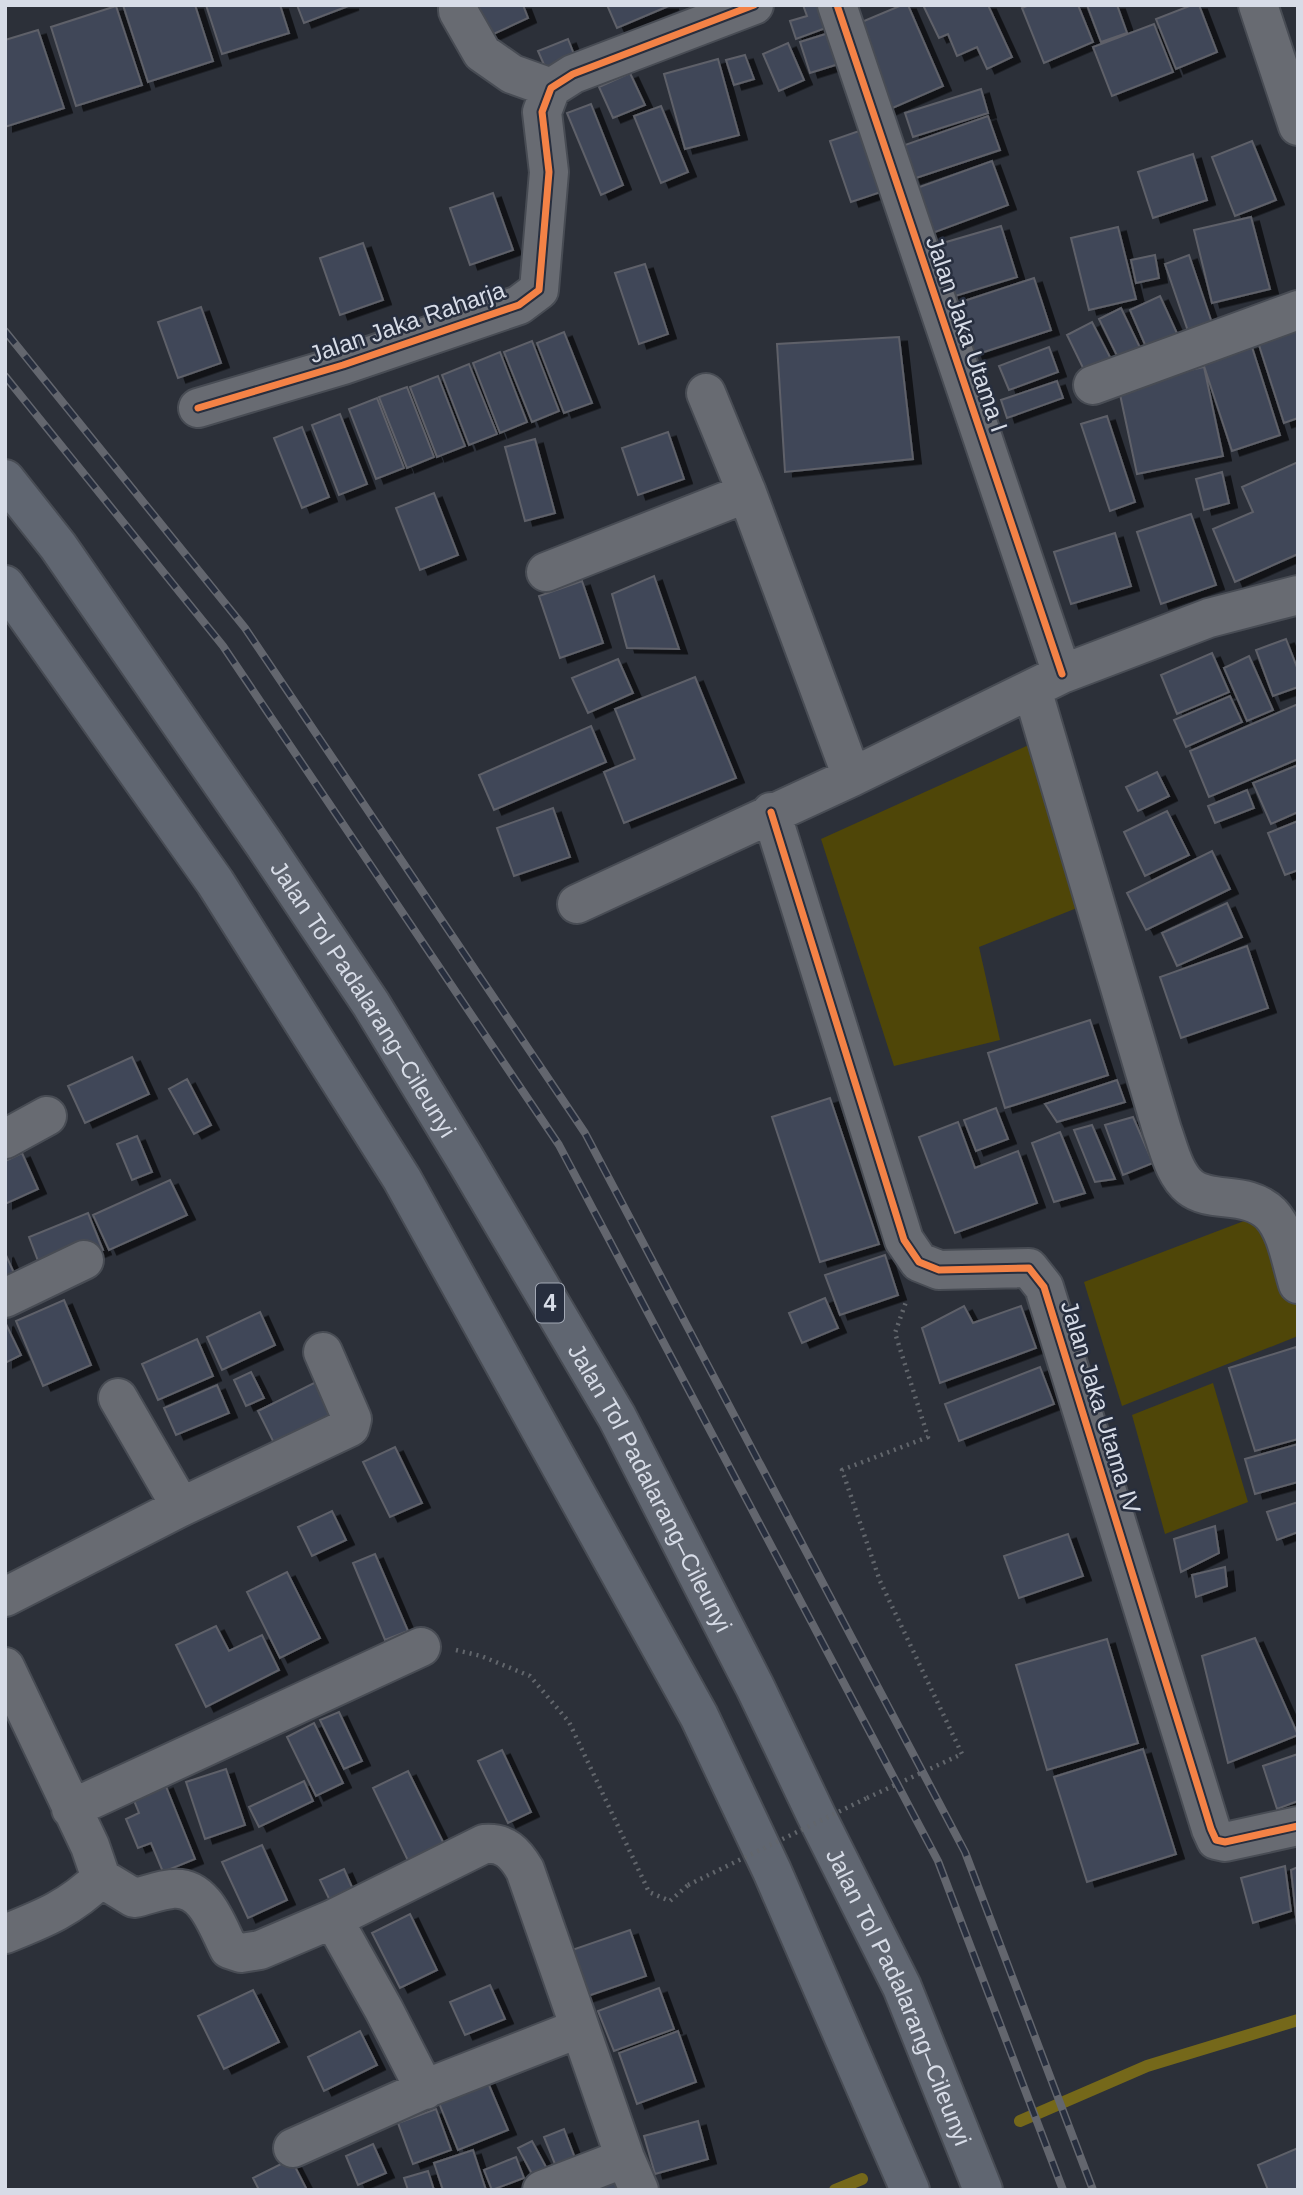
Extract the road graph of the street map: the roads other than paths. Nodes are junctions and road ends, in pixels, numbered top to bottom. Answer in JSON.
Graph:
{"nodes":[{"id":1,"x":458,"y":5,"type":"edge"},
{"id":2,"x":754,"y":5,"type":"edge"},
{"id":3,"x":837,"y":5,"type":"edge"},
{"id":4,"x":1258,"y":5,"type":"edge"},
{"id":5,"x":551,"y":88,"type":"junction"},
{"id":6,"x":1298,"y":126,"type":"edge"},
{"id":7,"x":1298,"y":310,"type":"edge"},
{"id":8,"x":1093,"y":385,"type":"dead end"},
{"id":9,"x":706,"y":393,"type":"dead end"},
{"id":10,"x":198,"y":408,"type":"dead end"},
{"id":11,"x":5,"y":479,"type":"edge"},
{"id":12,"x":747,"y":492,"type":"junction"},
{"id":13,"x":546,"y":572,"type":"dead end"},
{"id":14,"x":5,"y":585,"type":"edge"},
{"id":15,"x":1297,"y":596,"type":"edge"},
{"id":16,"x":1047,"y":681,"type":"junction"},
{"id":17,"x":852,"y":776,"type":"junction"},
{"id":18,"x":771,"y":813,"type":"junction"},
{"id":19,"x":577,"y":904,"type":"dead end"},
{"id":20,"x":47,"y":1116,"type":"dead end"},
{"id":21,"x":5,"y":1139,"type":"edge"},
{"id":22,"x":84,"y":1260,"type":"dead end"},
{"id":23,"x":1298,"y":1284,"type":"edge"},
{"id":24,"x":5,"y":1298,"type":"edge"},
{"id":25,"x":323,"y":1352,"type":"dead end"},
{"id":26,"x":118,"y":1398,"type":"dead end"},
{"id":27,"x":181,"y":1507,"type":"junction"},
{"id":28,"x":5,"y":1597,"type":"edge"},
{"id":29,"x":421,"y":1647,"type":"road end"},
{"id":30,"x":5,"y":1667,"type":"edge"},
{"id":31,"x":71,"y":1809,"type":"junction"},
{"id":32,"x":1298,"y":1826,"type":"edge"},
{"id":33,"x":101,"y":1878,"type":"junction"},
{"id":34,"x":332,"y":1919,"type":"junction"},
{"id":35,"x":5,"y":1934,"type":"edge"},
{"id":36,"x":580,"y":2028,"type":"junction"},
{"id":37,"x":425,"y":2090,"type":"junction"},
{"id":38,"x":293,"y":2148,"type":"dead end"},
{"id":39,"x":632,"y":2174,"type":"edge"},
{"id":40,"x":542,"y":2190,"type":"edge"},
{"id":41,"x":910,"y":2190,"type":"edge"},
{"id":42,"x":983,"y":2190,"type":"edge"}],
"edges":[{"from":1,"to":5,"type":"street"},
{"from":2,"to":5,"type":"street"},
{"from":3,"to":16,"type":"street","name":"Jalan Jaka Utama I"},
{"from":4,"to":6,"type":"street"},
{"from":5,"to":10,"type":"street","name":"Jalan Jaka Raharja"},
{"from":7,"to":8,"type":"street"},
{"from":9,"to":12,"type":"street"},
{"from":11,"to":42,"type":"highway","name":"Jalan Tol Padalarang–Cileunyi","number":"4"},
{"from":12,"to":13,"type":"street"},
{"from":12,"to":17,"type":"street"},
{"from":14,"to":41,"type":"highway"},
{"from":15,"to":16,"type":"street"},
{"from":16,"to":17,"type":"street"},
{"from":16,"to":23,"type":"street","name":"Jalan Jaka Utama I"},
{"from":17,"to":18,"type":"street"},
{"from":18,"to":19,"type":"street"},
{"from":18,"to":32,"type":"street","name":"Jalan Jaka Utama IV"},
{"from":20,"to":21,"type":"street"},
{"from":22,"to":24,"type":"street"},
{"from":25,"to":27,"type":"street"},
{"from":26,"to":27,"type":"street"},
{"from":27,"to":28,"type":"street"},
{"from":29,"to":31,"type":"street"},
{"from":30,"to":31,"type":"street"},
{"from":31,"to":33,"type":"street"},
{"from":33,"to":34,"type":"street"},
{"from":33,"to":35,"type":"street"},
{"from":34,"to":36,"type":"street"},
{"from":34,"to":37,"type":"street"},
{"from":36,"to":37,"type":"street"},
{"from":36,"to":39,"type":"street"},
{"from":37,"to":38,"type":"street"},
{"from":39,"to":40,"type":"street"}]}
